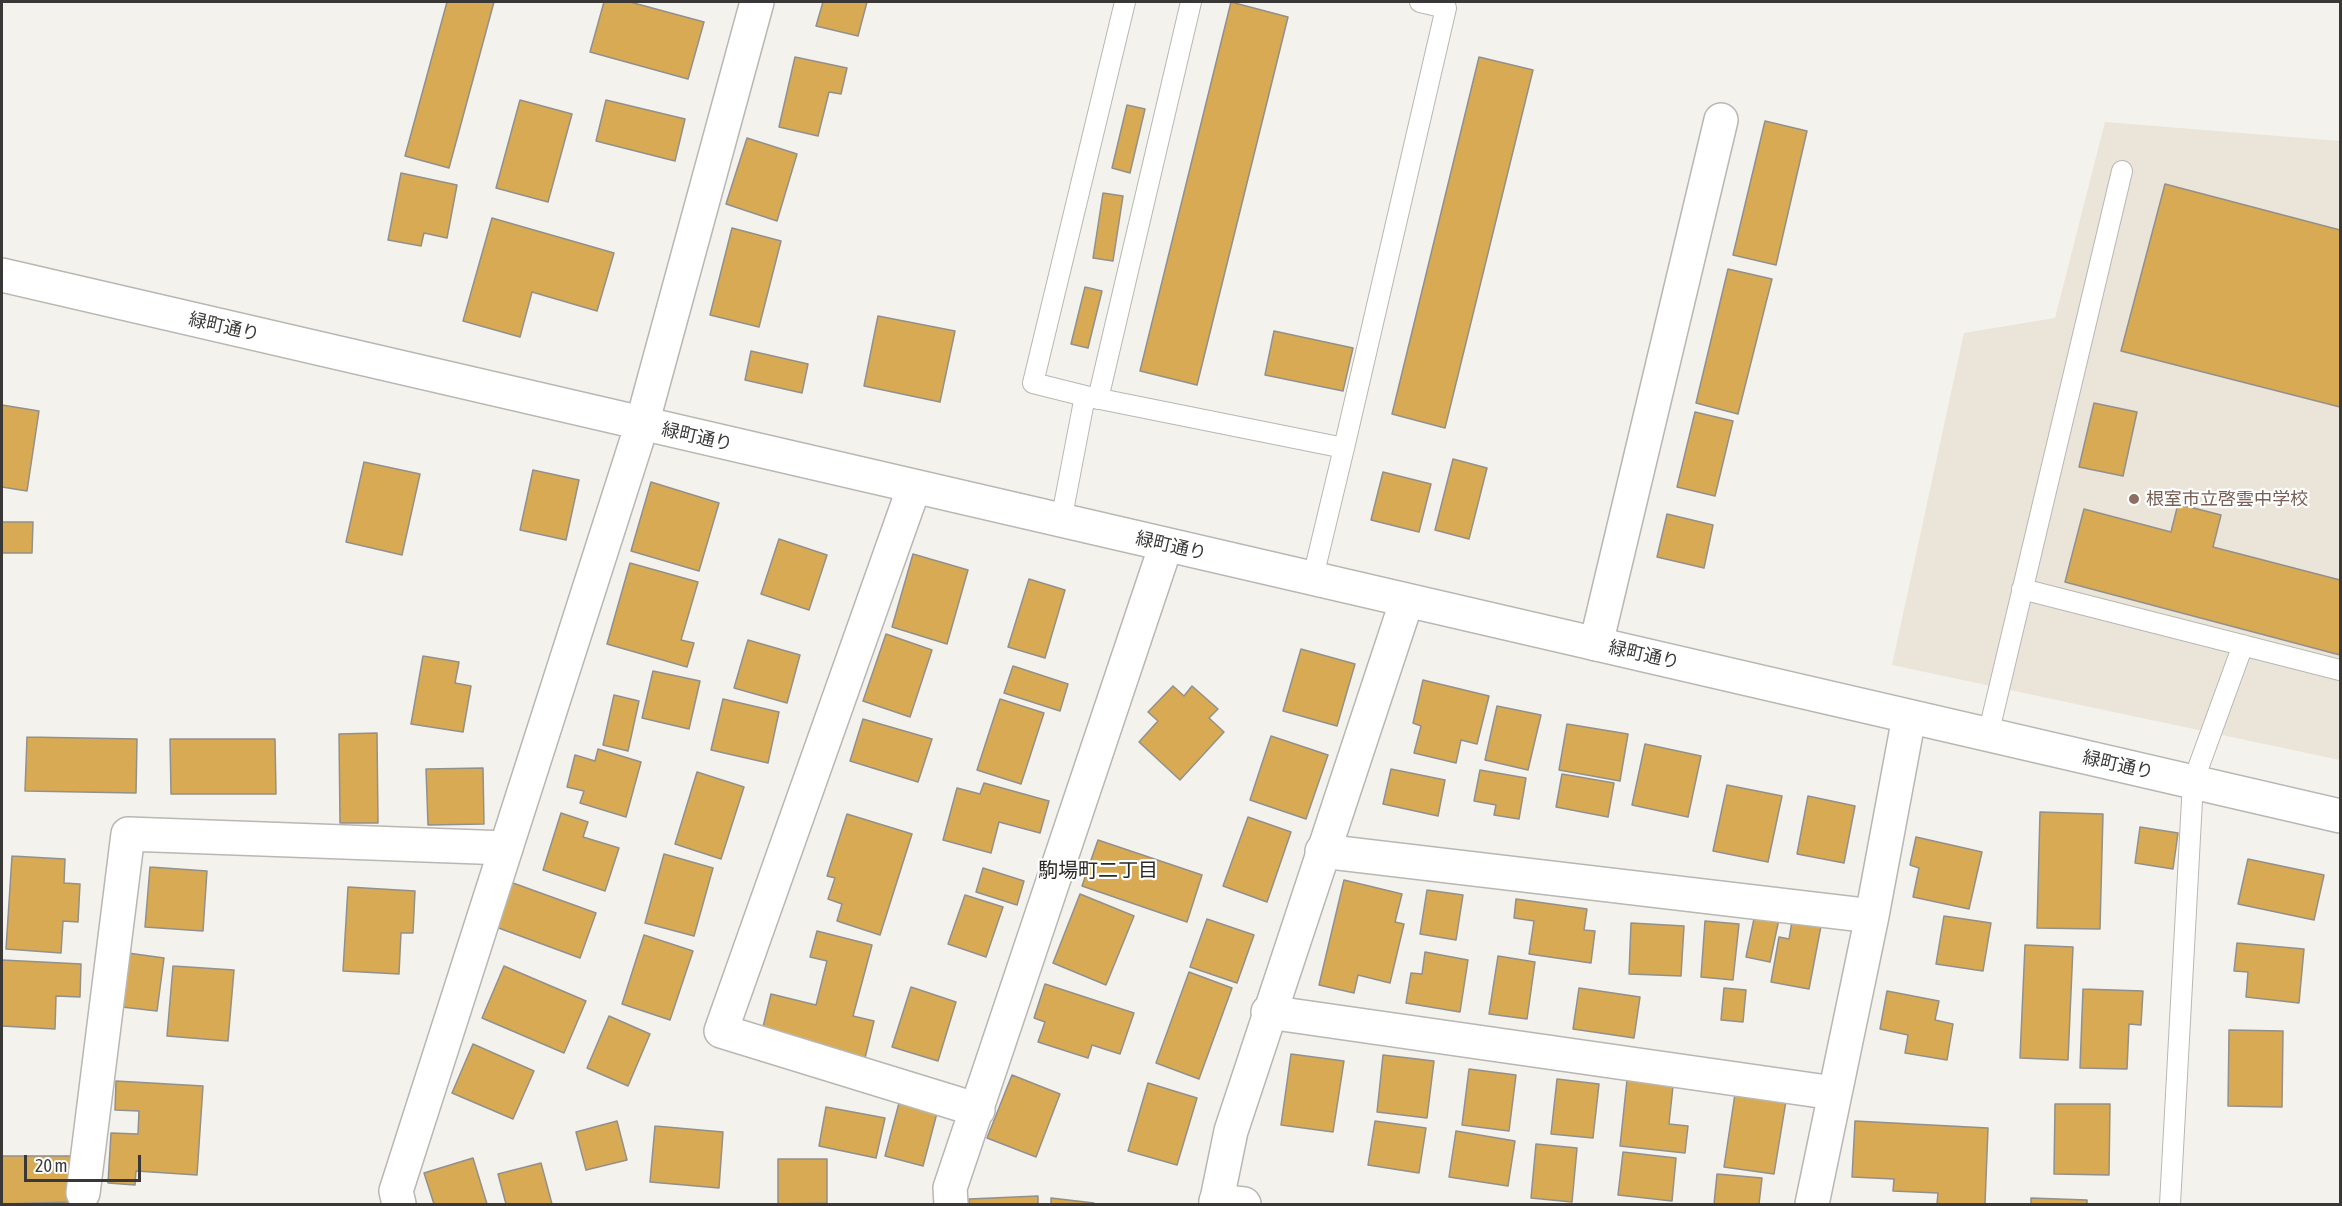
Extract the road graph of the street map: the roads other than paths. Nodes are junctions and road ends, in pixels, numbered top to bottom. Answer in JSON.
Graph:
{"nodes":[{"id":1,"x":757,"y":2,"type":"edge"},
{"id":2,"x":1125,"y":2,"type":"edge"},
{"id":3,"x":1191,"y":2,"type":"edge"},
{"id":4,"x":1420,"y":2,"type":"edge"},
{"id":5,"x":1721,"y":120,"type":"dead end"},
{"id":6,"x":2122,"y":171,"type":"dead end"},
{"id":7,"x":2,"y":275,"type":"edge"},
{"id":8,"x":1092,"y":397,"type":"junction"},
{"id":9,"x":642,"y":424,"type":"junction"},
{"id":10,"x":1344,"y":448,"type":"junction"},
{"id":11,"x":914,"y":487,"type":"junction"},
{"id":12,"x":1061,"y":520,"type":"junction"},
{"id":13,"x":1166,"y":545,"type":"junction"},
{"id":14,"x":1313,"y":577,"type":"junction"},
{"id":15,"x":2022,"y":589,"type":"junction"},
{"id":16,"x":1407,"y":600,"type":"junction"},
{"id":17,"x":1596,"y":644,"type":"junction"},
{"id":18,"x":2243,"y":645,"type":"junction"},
{"id":19,"x":2340,"y":670,"type":"edge"},
{"id":20,"x":1909,"y":717,"type":"junction"},
{"id":21,"x":1988,"y":735,"type":"junction"},
{"id":22,"x":2193,"y":782,"type":"junction"},
{"id":23,"x":2340,"y":816,"type":"edge"},
{"id":24,"x":506,"y":848,"type":"junction"},
{"id":25,"x":1322,"y":851,"type":"junction"},
{"id":26,"x":1872,"y":916,"type":"junction"},
{"id":27,"x":1268,"y":1012,"type":"junction"},
{"id":28,"x":1834,"y":1093,"type":"junction"},
{"id":29,"x":978,"y":1110,"type":"junction"},
{"id":30,"x":83,"y":1192,"type":"dead end"},
{"id":31,"x":1225,"y":1203,"type":"edge"},
{"id":32,"x":399,"y":1204,"type":"edge"},
{"id":33,"x":951,"y":1204,"type":"edge"},
{"id":34,"x":1812,"y":1204,"type":"edge"},
{"id":35,"x":2170,"y":1204,"type":"edge"}],
"edges":[{"from":1,"to":9,"type":"street"},
{"from":2,"to":8,"type":"lane"},
{"from":3,"to":8,"type":"lane"},
{"from":4,"to":10,"type":"lane"},
{"from":5,"to":17,"type":"street"},
{"from":6,"to":15,"type":"lane"},
{"from":7,"to":9,"type":"street","name":"緑町通り"},
{"from":8,"to":10,"type":"lane"},
{"from":8,"to":12,"type":"lane"},
{"from":9,"to":11,"type":"street","name":"緑町通り"},
{"from":9,"to":24,"type":"street"},
{"from":10,"to":14,"type":"lane"},
{"from":11,"to":12,"type":"street","name":"緑町通り"},
{"from":11,"to":29,"type":"street"},
{"from":12,"to":13,"type":"street","name":"緑町通り"},
{"from":13,"to":14,"type":"street","name":"緑町通り"},
{"from":13,"to":29,"type":"street"},
{"from":14,"to":16,"type":"street","name":"緑町通り"},
{"from":15,"to":18,"type":"lane"},
{"from":15,"to":21,"type":"lane"},
{"from":16,"to":17,"type":"street","name":"緑町通り"},
{"from":16,"to":25,"type":"street"},
{"from":17,"to":20,"type":"street","name":"緑町通り"},
{"from":18,"to":19,"type":"lane"},
{"from":18,"to":22,"type":"lane"},
{"from":20,"to":21,"type":"street","name":"緑町通り"},
{"from":20,"to":26,"type":"street"},
{"from":21,"to":22,"type":"street","name":"緑町通り"},
{"from":22,"to":23,"type":"street","name":"緑町通り"},
{"from":22,"to":35,"type":"lane"},
{"from":24,"to":30,"type":"street"},
{"from":24,"to":32,"type":"street"},
{"from":25,"to":26,"type":"street"},
{"from":25,"to":27,"type":"street"},
{"from":26,"to":28,"type":"street"},
{"from":27,"to":28,"type":"street"},
{"from":27,"to":31,"type":"street"},
{"from":28,"to":34,"type":"street"},
{"from":29,"to":33,"type":"street"}]}
